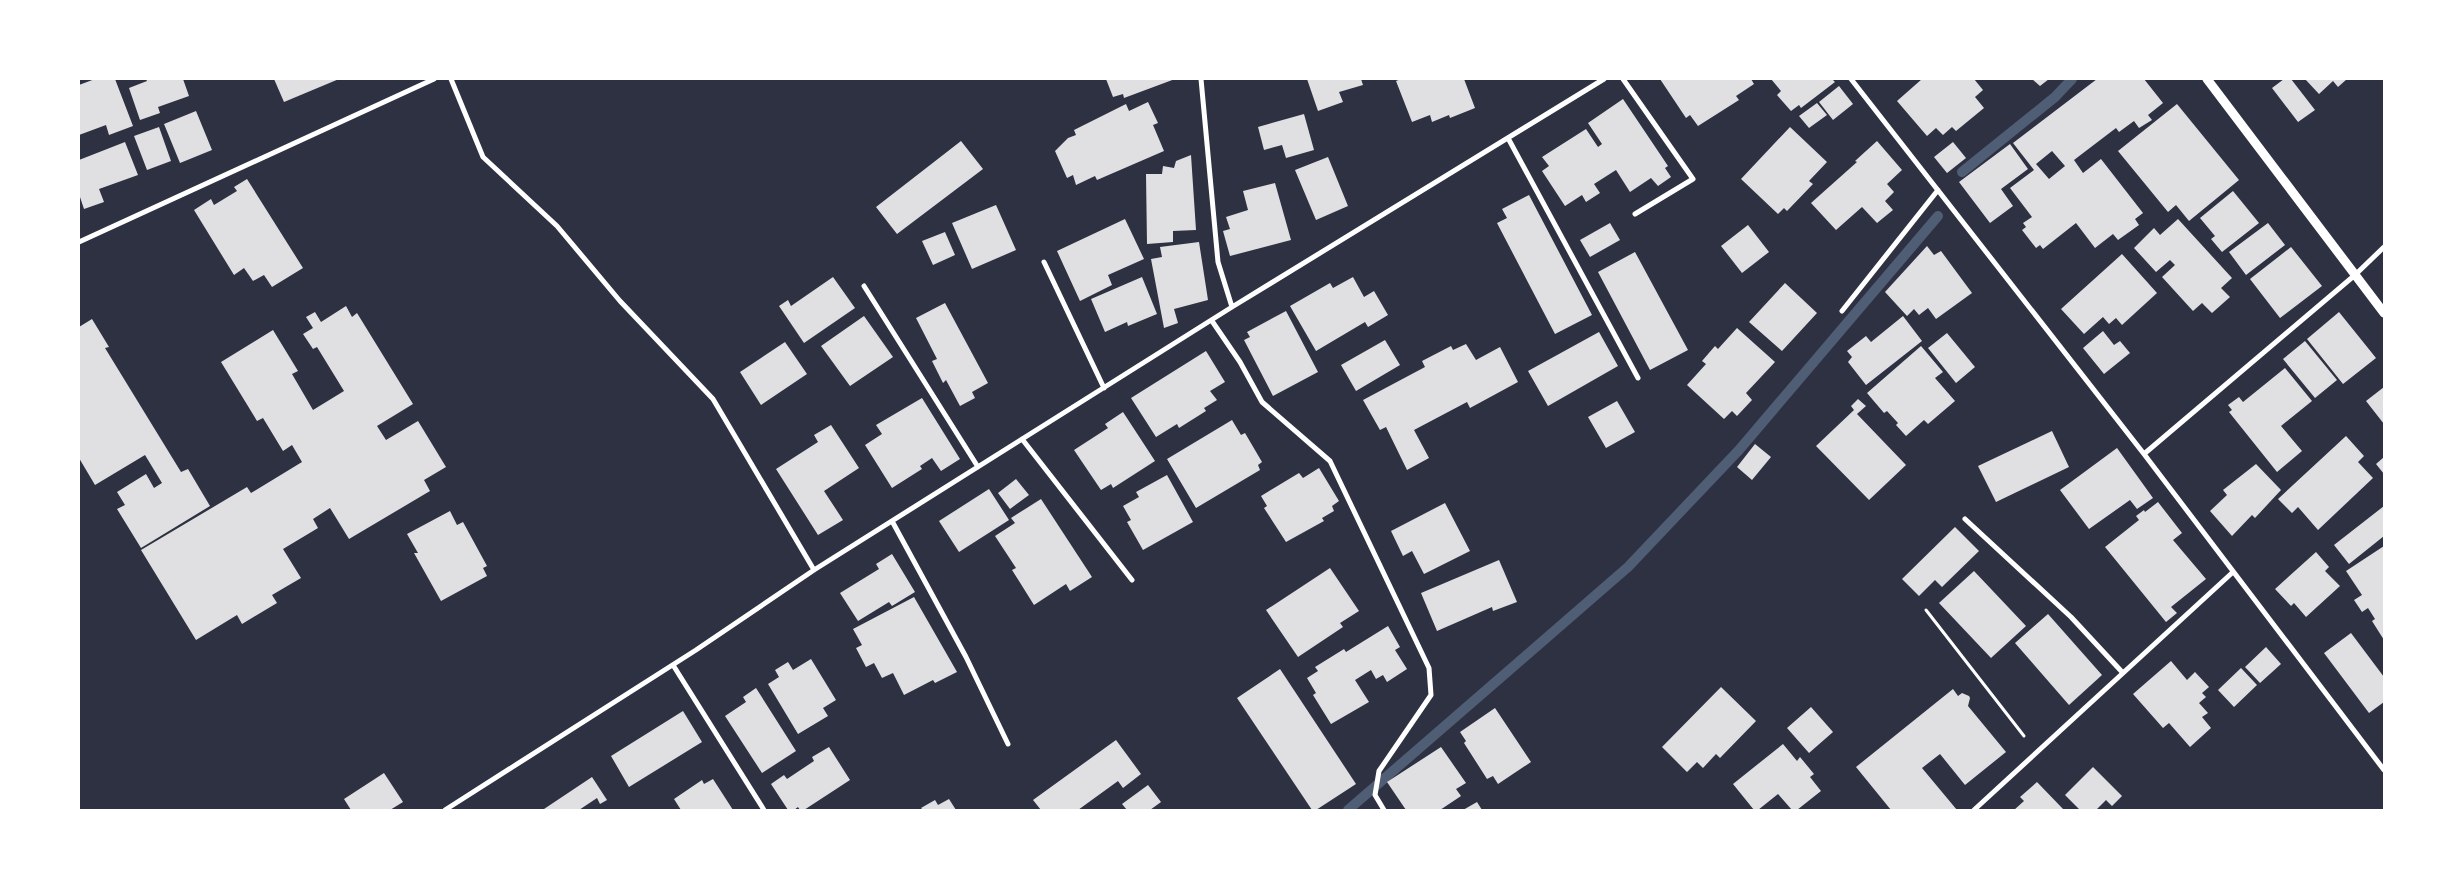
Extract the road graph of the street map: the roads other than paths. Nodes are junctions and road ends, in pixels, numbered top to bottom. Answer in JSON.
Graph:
{"nodes":[{"id":1,"x":434,"y":79,"type":"edge"},
{"id":2,"x":452,"y":79,"type":"edge"},
{"id":3,"x":1201,"y":79,"type":"edge"},
{"id":4,"x":1604,"y":79,"type":"edge"},
{"id":5,"x":1623,"y":79,"type":"edge"},
{"id":6,"x":1851,"y":79,"type":"edge"},
{"id":7,"x":2207,"y":79,"type":"edge"},
{"id":8,"x":1508,"y":138,"type":"junction"},
{"id":9,"x":1938,"y":190,"type":"junction"},
{"id":10,"x":1635,"y":214,"type":"dead end"},
{"id":11,"x":79,"y":242,"type":"edge"},
{"id":12,"x":2384,"y":247,"type":"edge"},
{"id":13,"x":1044,"y":262,"type":"dead end"},
{"id":14,"x":2355,"y":275,"type":"junction"},
{"id":15,"x":864,"y":286,"type":"dead end"},
{"id":16,"x":1232,"y":307,"type":"junction"},
{"id":17,"x":1842,"y":311,"type":"dead end"},
{"id":18,"x":2384,"y":313,"type":"edge"},
{"id":19,"x":1212,"y":322,"type":"junction"},
{"id":20,"x":1638,"y":378,"type":"dead end"},
{"id":21,"x":1104,"y":388,"type":"junction"},
{"id":22,"x":1022,"y":439,"type":"junction"},
{"id":23,"x":2144,"y":454,"type":"junction"},
{"id":24,"x":978,"y":467,"type":"junction"},
{"id":25,"x":1965,"y":519,"type":"dead end"},
{"id":26,"x":892,"y":521,"type":"junction"},
{"id":27,"x":814,"y":570,"type":"junction"},
{"id":28,"x":2233,"y":572,"type":"junction"},
{"id":29,"x":1132,"y":580,"type":"dead end"},
{"id":30,"x":673,"y":665,"type":"junction"},
{"id":31,"x":2123,"y":673,"type":"junction"},
{"id":32,"x":1008,"y":744,"type":"dead end"},
{"id":33,"x":2384,"y":770,"type":"edge"},
{"id":34,"x":445,"y":810,"type":"edge"},
{"id":35,"x":764,"y":810,"type":"edge"},
{"id":36,"x":1384,"y":810,"type":"edge"},
{"id":37,"x":1974,"y":810,"type":"edge"}],
"edges":[{"from":1,"to":11,"type":"street"},
{"from":2,"to":27,"type":"street"},
{"from":3,"to":16,"type":"street"},
{"from":4,"to":8,"type":"street"},
{"from":5,"to":10,"type":"street"},
{"from":6,"to":9,"type":"street"},
{"from":7,"to":14,"type":"street"},
{"from":8,"to":16,"type":"street"},
{"from":8,"to":20,"type":"street"},
{"from":9,"to":17,"type":"street"},
{"from":9,"to":23,"type":"street"},
{"from":12,"to":14,"type":"street"},
{"from":13,"to":21,"type":"street"},
{"from":14,"to":18,"type":"street"},
{"from":14,"to":23,"type":"street"},
{"from":15,"to":24,"type":"street"},
{"from":16,"to":19,"type":"street"},
{"from":19,"to":21,"type":"street"},
{"from":19,"to":36,"type":"street"},
{"from":21,"to":22,"type":"street"},
{"from":22,"to":24,"type":"street"},
{"from":22,"to":29,"type":"street"},
{"from":23,"to":28,"type":"street"},
{"from":24,"to":26,"type":"street"},
{"from":25,"to":31,"type":"street"},
{"from":26,"to":27,"type":"street"},
{"from":26,"to":32,"type":"street"},
{"from":27,"to":30,"type":"street"},
{"from":28,"to":31,"type":"street"},
{"from":28,"to":33,"type":"street"},
{"from":30,"to":34,"type":"street"},
{"from":30,"to":35,"type":"street"},
{"from":31,"to":37,"type":"street"}]}
